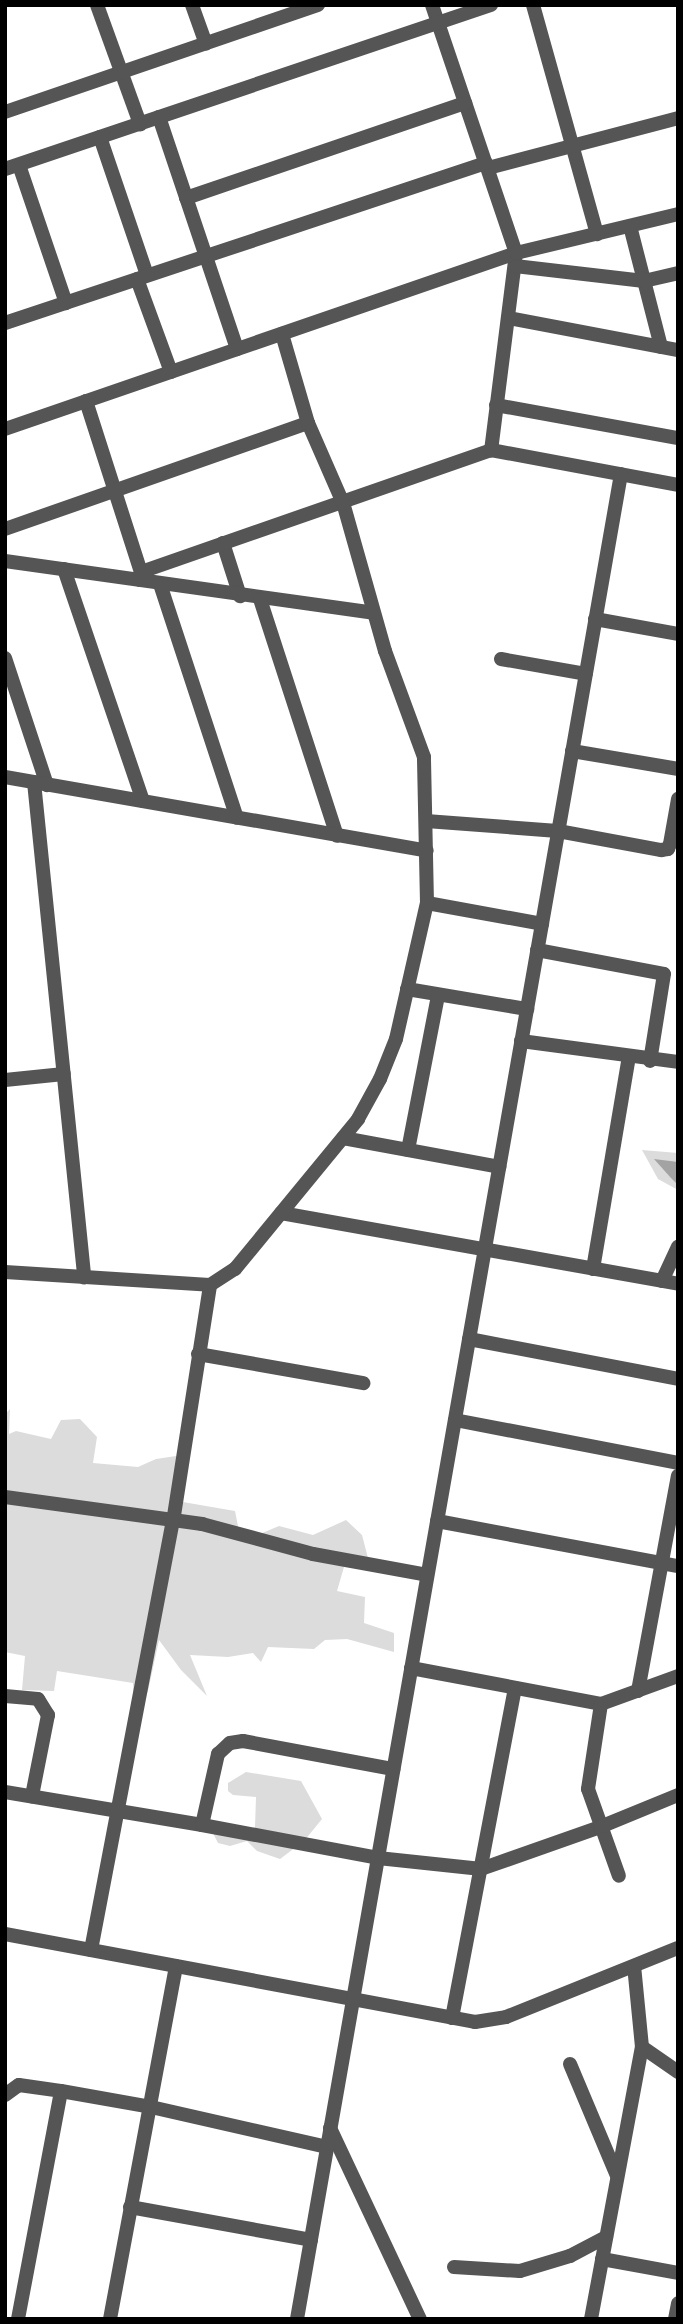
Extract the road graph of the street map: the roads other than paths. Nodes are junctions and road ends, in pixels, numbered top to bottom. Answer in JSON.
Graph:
{"nodes":[{"id":1,"x":97,"y":5,"type":"edge"},
{"id":2,"x":192,"y":5,"type":"edge"},
{"id":3,"x":318,"y":5,"type":"edge"},
{"id":4,"x":432,"y":5,"type":"edge"},
{"id":5,"x":491,"y":5,"type":"edge"},
{"id":6,"x":533,"y":5,"type":"edge"},
{"id":7,"x":286,"y":11,"type":"edge"},
{"id":8,"x":438,"y":23,"type":"junction"},
{"id":9,"x":206,"y":44,"type":"junction"},
{"id":10,"x":121,"y":73,"type":"junction"},
{"id":11,"x":465,"y":103,"type":"junction"},
{"id":12,"x":5,"y":112,"type":"edge"},
{"id":13,"x":159,"y":117,"type":"junction"},
{"id":14,"x":678,"y":118,"type":"edge"},
{"id":15,"x":140,"y":124,"type":"junction"},
{"id":16,"x":100,"y":137,"type":"junction"},
{"id":17,"x":572,"y":146,"type":"junction"},
{"id":18,"x":10,"y":164,"type":"edge"},
{"id":19,"x":487,"y":165,"type":"junction"},
{"id":20,"x":186,"y":198,"type":"junction"},
{"id":21,"x":678,"y":214,"type":"edge"},
{"id":22,"x":630,"y":226,"type":"junction"},
{"id":23,"x":597,"y":234,"type":"junction"},
{"id":24,"x":206,"y":256,"type":"junction"},
{"id":25,"x":516,"y":259,"type":"junction"},
{"id":26,"x":678,"y":273,"type":"edge"},
{"id":27,"x":142,"y":277,"type":"junction"},
{"id":28,"x":644,"y":281,"type":"junction"},
{"id":29,"x":66,"y":303,"type":"junction"},
{"id":30,"x":508,"y":318,"type":"junction"},
{"id":31,"x":5,"y":323,"type":"edge"},
{"id":32,"x":282,"y":334,"type":"junction"},
{"id":33,"x":660,"y":347,"type":"junction"},
{"id":34,"x":237,"y":349,"type":"junction"},
{"id":35,"x":678,"y":350,"type":"edge"},
{"id":36,"x":171,"y":372,"type":"junction"},
{"id":37,"x":86,"y":401,"type":"junction"},
{"id":38,"x":496,"y":405,"type":"junction"},
{"id":39,"x":308,"y":423,"type":"junction"},
{"id":40,"x":5,"y":429,"type":"edge"},
{"id":41,"x":678,"y":438,"type":"edge"},
{"id":42,"x":491,"y":450,"type":"junction"},
{"id":43,"x":621,"y":474,"type":"junction"},
{"id":44,"x":678,"y":485,"type":"edge"},
{"id":45,"x":115,"y":492,"type":"junction"},
{"id":46,"x":343,"y":503,"type":"junction"},
{"id":47,"x":5,"y":529,"type":"edge"},
{"id":48,"x":223,"y":543,"type":"junction"},
{"id":49,"x":5,"y":561,"type":"edge"},
{"id":50,"x":64,"y":569,"type":"junction"},
{"id":51,"x":140,"y":576,"type":"junction"},
{"id":52,"x":160,"y":584,"type":"junction"},
{"id":53,"x":240,"y":596,"type":"junction"},
{"id":54,"x":260,"y":599,"type":"junction"},
{"id":55,"x":373,"y":613,"type":"junction"},
{"id":56,"x":595,"y":619,"type":"junction"},
{"id":57,"x":678,"y":634,"type":"edge"},
{"id":58,"x":5,"y":658,"type":"edge"},
{"id":59,"x":500,"y":659,"type":"dead end"},
{"id":60,"x":586,"y":674,"type":"junction"},
{"id":61,"x":12,"y":698,"type":"edge"},
{"id":62,"x":572,"y":751,"type":"junction"},
{"id":63,"x":678,"y":769,"type":"edge"},
{"id":64,"x":5,"y":777,"type":"edge"},
{"id":65,"x":41,"y":783,"type":"junction"},
{"id":66,"x":143,"y":801,"type":"junction"},
{"id":67,"x":677,"y":807,"type":"edge"},
{"id":68,"x":237,"y":818,"type":"junction"},
{"id":69,"x":426,"y":821,"type":"junction"},
{"id":70,"x":558,"y":831,"type":"junction"},
{"id":71,"x":337,"y":836,"type":"junction"},
{"id":72,"x":427,"y":851,"type":"junction"},
{"id":73,"x":427,"y":903,"type":"junction"},
{"id":74,"x":542,"y":924,"type":"junction"},
{"id":75,"x":537,"y":950,"type":"junction"},
{"id":76,"x":407,"y":989,"type":"junction"},
{"id":77,"x":438,"y":995,"type":"junction"},
{"id":78,"x":527,"y":1009,"type":"junction"},
{"id":79,"x":521,"y":1041,"type":"junction"},
{"id":80,"x":629,"y":1057,"type":"junction"},
{"id":81,"x":650,"y":1061,"type":"junction"},
{"id":82,"x":678,"y":1062,"type":"edge"},
{"id":83,"x":64,"y":1074,"type":"junction"},
{"id":84,"x":5,"y":1080,"type":"edge"},
{"id":85,"x":343,"y":1138,"type":"junction"},
{"id":86,"x":408,"y":1150,"type":"junction"},
{"id":87,"x":499,"y":1167,"type":"junction"},
{"id":88,"x":281,"y":1213,"type":"junction"},
{"id":89,"x":678,"y":1246,"type":"edge"},
{"id":90,"x":485,"y":1250,"type":"junction"},
{"id":91,"x":593,"y":1269,"type":"junction"},
{"id":92,"x":5,"y":1272,"type":"edge"},
{"id":93,"x":84,"y":1277,"type":"junction"},
{"id":94,"x":662,"y":1281,"type":"junction"},
{"id":95,"x":678,"y":1284,"type":"edge"},
{"id":96,"x":210,"y":1285,"type":"junction"},
{"id":97,"x":469,"y":1339,"type":"junction"},
{"id":98,"x":198,"y":1354,"type":"junction"},
{"id":99,"x":678,"y":1379,"type":"edge"},
{"id":100,"x":363,"y":1383,"type":"dead end"},
{"id":101,"x":455,"y":1420,"type":"junction"},
{"id":102,"x":678,"y":1463,"type":"edge"},
{"id":103,"x":678,"y":1476,"type":"edge"},
{"id":104,"x":5,"y":1497,"type":"edge"},
{"id":105,"x":437,"y":1521,"type":"junction"},
{"id":106,"x":173,"y":1522,"type":"junction"},
{"id":107,"x":662,"y":1563,"type":"junction"},
{"id":108,"x":678,"y":1566,"type":"edge"},
{"id":109,"x":427,"y":1575,"type":"junction"},
{"id":110,"x":411,"y":1668,"type":"junction"},
{"id":111,"x":678,"y":1676,"type":"edge"},
{"id":112,"x":515,"y":1688,"type":"junction"},
{"id":113,"x":638,"y":1691,"type":"junction"},
{"id":114,"x":5,"y":1696,"type":"edge"},
{"id":115,"x":601,"y":1704,"type":"junction"},
{"id":116,"x":393,"y":1769,"type":"junction"},
{"id":117,"x":5,"y":1792,"type":"edge"},
{"id":118,"x":678,"y":1795,"type":"edge"},
{"id":119,"x":32,"y":1796,"type":"junction"},
{"id":120,"x":119,"y":1811,"type":"junction"},
{"id":121,"x":202,"y":1825,"type":"junction"},
{"id":122,"x":600,"y":1827,"type":"junction"},
{"id":123,"x":378,"y":1858,"type":"junction"},
{"id":124,"x":481,"y":1868,"type":"junction"},
{"id":125,"x":619,"y":1877,"type":"dead end"},
{"id":126,"x":5,"y":1934,"type":"edge"},
{"id":127,"x":678,"y":1948,"type":"edge"},
{"id":128,"x":91,"y":1950,"type":"junction"},
{"id":129,"x":176,"y":1966,"type":"junction"},
{"id":130,"x":634,"y":1966,"type":"junction"},
{"id":131,"x":353,"y":1999,"type":"junction"},
{"id":132,"x":452,"y":2018,"type":"junction"},
{"id":133,"x":642,"y":2047,"type":"junction"},
{"id":134,"x":570,"y":2064,"type":"dead end"},
{"id":135,"x":678,"y":2072,"type":"edge"},
{"id":136,"x":61,"y":2091,"type":"junction"},
{"id":137,"x":5,"y":2095,"type":"edge"},
{"id":138,"x":151,"y":2107,"type":"junction"},
{"id":139,"x":330,"y":2127,"type":"junction"},
{"id":140,"x":327,"y":2147,"type":"junction"},
{"id":141,"x":617,"y":2177,"type":"junction"},
{"id":142,"x":130,"y":2207,"type":"junction"},
{"id":143,"x":606,"y":2237,"type":"junction"},
{"id":144,"x":311,"y":2240,"type":"junction"},
{"id":145,"x":602,"y":2259,"type":"junction"},
{"id":146,"x":454,"y":2267,"type":"dead end"},
{"id":147,"x":678,"y":2273,"type":"edge"},
{"id":148,"x":678,"y":2304,"type":"edge"},
{"id":149,"x":18,"y":2319,"type":"edge"},
{"id":150,"x":110,"y":2319,"type":"edge"},
{"id":151,"x":297,"y":2319,"type":"edge"},
{"id":152,"x":420,"y":2319,"type":"edge"},
{"id":153,"x":591,"y":2319,"type":"edge"},
{"id":154,"x":675,"y":2319,"type":"edge"}],
"edges":[{"from":1,"to":10,"type":"street"},
{"from":2,"to":9,"type":"street"},
{"from":3,"to":7,"type":"street"},
{"from":4,"to":8,"type":"street"},
{"from":5,"to":8,"type":"street"},
{"from":6,"to":17,"type":"street"},
{"from":7,"to":9,"type":"street"},
{"from":8,"to":11,"type":"street"},
{"from":8,"to":13,"type":"street"},
{"from":9,"to":10,"type":"street"},
{"from":10,"to":12,"type":"street"},
{"from":10,"to":15,"type":"street"},
{"from":11,"to":19,"type":"street"},
{"from":11,"to":20,"type":"street"},
{"from":13,"to":15,"type":"street"},
{"from":13,"to":20,"type":"street"},
{"from":14,"to":17,"type":"street"},
{"from":15,"to":16,"type":"street"},
{"from":16,"to":18,"type":"street"},
{"from":16,"to":27,"type":"street"},
{"from":17,"to":19,"type":"street"},
{"from":17,"to":23,"type":"street"},
{"from":18,"to":29,"type":"street"},
{"from":19,"to":24,"type":"street"},
{"from":19,"to":25,"type":"street"},
{"from":20,"to":24,"type":"street"},
{"from":21,"to":22,"type":"street"},
{"from":22,"to":23,"type":"street"},
{"from":22,"to":28,"type":"street"},
{"from":23,"to":25,"type":"street"},
{"from":24,"to":27,"type":"street"},
{"from":24,"to":34,"type":"street"},
{"from":25,"to":28,"type":"street"},
{"from":25,"to":30,"type":"street"},
{"from":25,"to":32,"type":"street"},
{"from":26,"to":28,"type":"street"},
{"from":27,"to":29,"type":"street"},
{"from":27,"to":36,"type":"street"},
{"from":28,"to":33,"type":"street"},
{"from":29,"to":31,"type":"street"},
{"from":30,"to":33,"type":"street"},
{"from":30,"to":38,"type":"street"},
{"from":32,"to":34,"type":"street"},
{"from":32,"to":39,"type":"street"},
{"from":33,"to":35,"type":"street"},
{"from":34,"to":36,"type":"street"},
{"from":36,"to":37,"type":"street"},
{"from":37,"to":40,"type":"street"},
{"from":37,"to":45,"type":"street"},
{"from":38,"to":41,"type":"street"},
{"from":38,"to":42,"type":"street"},
{"from":39,"to":45,"type":"street"},
{"from":39,"to":46,"type":"street"},
{"from":42,"to":43,"type":"street"},
{"from":42,"to":46,"type":"street"},
{"from":43,"to":44,"type":"street"},
{"from":43,"to":56,"type":"street"},
{"from":45,"to":47,"type":"street"},
{"from":45,"to":51,"type":"street"},
{"from":46,"to":48,"type":"street"},
{"from":46,"to":55,"type":"street"},
{"from":48,"to":51,"type":"street"},
{"from":48,"to":53,"type":"street"},
{"from":49,"to":50,"type":"street"},
{"from":50,"to":51,"type":"street"},
{"from":50,"to":66,"type":"street"},
{"from":51,"to":52,"type":"street"},
{"from":52,"to":53,"type":"street"},
{"from":52,"to":68,"type":"street"},
{"from":53,"to":54,"type":"street"},
{"from":54,"to":55,"type":"street"},
{"from":54,"to":71,"type":"street"},
{"from":55,"to":69,"type":"street"},
{"from":56,"to":57,"type":"street"},
{"from":56,"to":60,"type":"street"},
{"from":58,"to":61,"type":"street"},
{"from":59,"to":60,"type":"street"},
{"from":60,"to":62,"type":"street"},
{"from":61,"to":65,"type":"street"},
{"from":62,"to":63,"type":"street"},
{"from":62,"to":70,"type":"street"},
{"from":64,"to":65,"type":"street"},
{"from":65,"to":66,"type":"street"},
{"from":65,"to":83,"type":"street"},
{"from":66,"to":68,"type":"street"},
{"from":67,"to":70,"type":"street"},
{"from":68,"to":71,"type":"street"},
{"from":69,"to":70,"type":"street"},
{"from":69,"to":72,"type":"street"},
{"from":70,"to":74,"type":"street"},
{"from":71,"to":72,"type":"street"},
{"from":72,"to":73,"type":"street"},
{"from":73,"to":74,"type":"street"},
{"from":73,"to":76,"type":"street"},
{"from":74,"to":75,"type":"street"},
{"from":75,"to":78,"type":"street"},
{"from":75,"to":81,"type":"street"},
{"from":76,"to":77,"type":"street"},
{"from":76,"to":85,"type":"street"},
{"from":77,"to":78,"type":"street"},
{"from":77,"to":86,"type":"street"},
{"from":78,"to":79,"type":"street"},
{"from":79,"to":80,"type":"street"},
{"from":79,"to":87,"type":"street"},
{"from":80,"to":81,"type":"street"},
{"from":80,"to":91,"type":"street"},
{"from":81,"to":82,"type":"street"},
{"from":83,"to":84,"type":"street"},
{"from":83,"to":93,"type":"street"},
{"from":85,"to":86,"type":"street"},
{"from":85,"to":88,"type":"street"},
{"from":86,"to":87,"type":"street"},
{"from":87,"to":90,"type":"street"},
{"from":88,"to":90,"type":"street"},
{"from":88,"to":96,"type":"street"},
{"from":89,"to":94,"type":"street"},
{"from":90,"to":91,"type":"street"},
{"from":90,"to":97,"type":"street"},
{"from":91,"to":94,"type":"street"},
{"from":92,"to":93,"type":"street"},
{"from":93,"to":96,"type":"street"},
{"from":94,"to":95,"type":"street"},
{"from":96,"to":98,"type":"street"},
{"from":97,"to":99,"type":"street"},
{"from":97,"to":101,"type":"street"},
{"from":98,"to":100,"type":"street"},
{"from":98,"to":106,"type":"street"},
{"from":101,"to":102,"type":"street"},
{"from":101,"to":105,"type":"street"},
{"from":103,"to":107,"type":"street"},
{"from":104,"to":106,"type":"street"},
{"from":105,"to":107,"type":"street"},
{"from":105,"to":109,"type":"street"},
{"from":106,"to":109,"type":"street"},
{"from":106,"to":120,"type":"street"},
{"from":107,"to":108,"type":"street"},
{"from":107,"to":113,"type":"street"},
{"from":109,"to":110,"type":"street"},
{"from":110,"to":112,"type":"street"},
{"from":110,"to":116,"type":"street"},
{"from":111,"to":113,"type":"street"},
{"from":112,"to":115,"type":"street"},
{"from":112,"to":124,"type":"street"},
{"from":113,"to":115,"type":"street"},
{"from":114,"to":119,"type":"street"},
{"from":115,"to":122,"type":"street"},
{"from":116,"to":121,"type":"street"},
{"from":116,"to":123,"type":"street"},
{"from":117,"to":119,"type":"street"},
{"from":118,"to":122,"type":"street"},
{"from":119,"to":120,"type":"street"},
{"from":120,"to":121,"type":"street"},
{"from":120,"to":128,"type":"street"},
{"from":121,"to":123,"type":"street"},
{"from":122,"to":124,"type":"street"},
{"from":122,"to":125,"type":"street"},
{"from":123,"to":124,"type":"street"},
{"from":123,"to":131,"type":"street"},
{"from":124,"to":132,"type":"street"},
{"from":126,"to":128,"type":"street"},
{"from":127,"to":130,"type":"street"},
{"from":128,"to":129,"type":"street"},
{"from":129,"to":131,"type":"street"},
{"from":129,"to":138,"type":"street"},
{"from":130,"to":132,"type":"street"},
{"from":130,"to":133,"type":"street"},
{"from":131,"to":132,"type":"street"},
{"from":131,"to":139,"type":"street"},
{"from":133,"to":135,"type":"street"},
{"from":133,"to":141,"type":"street"},
{"from":134,"to":141,"type":"street"},
{"from":136,"to":137,"type":"street"},
{"from":136,"to":138,"type":"street"},
{"from":136,"to":149,"type":"street"},
{"from":138,"to":140,"type":"street"},
{"from":138,"to":142,"type":"street"},
{"from":139,"to":140,"type":"street"},
{"from":139,"to":152,"type":"street"},
{"from":140,"to":144,"type":"street"},
{"from":141,"to":143,"type":"street"},
{"from":142,"to":144,"type":"street"},
{"from":142,"to":150,"type":"street"},
{"from":143,"to":145,"type":"street"},
{"from":143,"to":146,"type":"street"},
{"from":144,"to":151,"type":"street"},
{"from":145,"to":147,"type":"street"},
{"from":145,"to":153,"type":"street"},
{"from":148,"to":154,"type":"street"}]}
